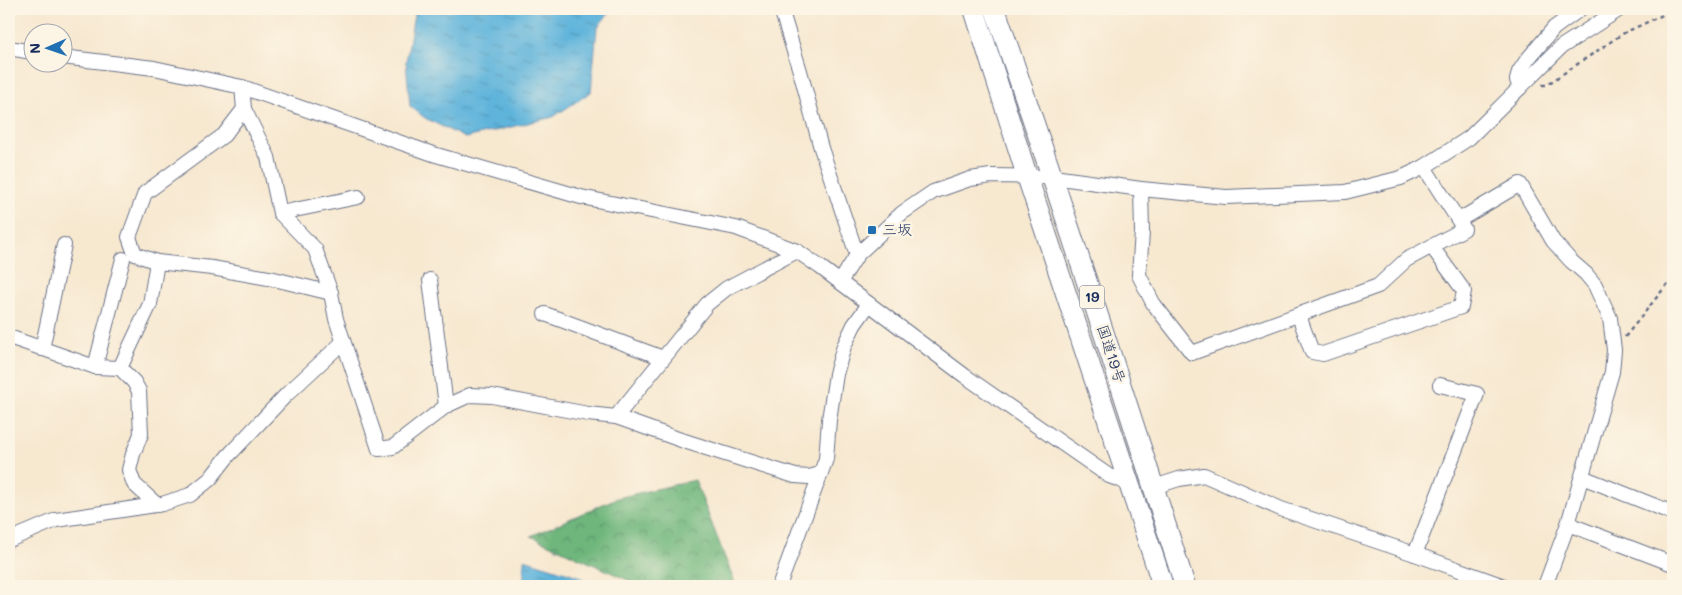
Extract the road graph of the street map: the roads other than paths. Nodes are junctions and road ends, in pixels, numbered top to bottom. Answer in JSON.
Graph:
{"nodes":[{"id":1,"x":781,"y":9,"type":"edge"},
{"id":2,"x":974,"y":9,"type":"edge"},
{"id":3,"x":995,"y":9,"type":"edge"},
{"id":4,"x":1580,"y":9,"type":"edge"},
{"id":5,"x":1620,"y":9,"type":"edge"},
{"id":6,"x":9,"y":48,"type":"edge"},
{"id":7,"x":22,"y":50,"type":"edge"},
{"id":8,"x":72,"y":58,"type":"edge"},
{"id":9,"x":1525,"y":83,"type":"junction"},
{"id":10,"x":242,"y":86,"type":"junction"},
{"id":11,"x":244,"y":109,"type":"junction"},
{"id":12,"x":1424,"y":167,"type":"junction"},
{"id":13,"x":1027,"y":176,"type":"junction"},
{"id":14,"x":1053,"y":177,"type":"junction"},
{"id":15,"x":1141,"y":189,"type":"junction"},
{"id":16,"x":358,"y":197,"type":"dead end"},
{"id":17,"x":280,"y":213,"type":"junction"},
{"id":18,"x":1458,"y":220,"type":"junction"},
{"id":19,"x":64,"y":245,"type":"dead end"},
{"id":20,"x":1432,"y":246,"type":"junction"},
{"id":21,"x":797,"y":252,"type":"junction"},
{"id":22,"x":856,"y":255,"type":"junction"},
{"id":23,"x":123,"y":259,"type":"dead end"},
{"id":24,"x":157,"y":262,"type":"junction"},
{"id":25,"x":430,"y":280,"type":"dead end"},
{"id":26,"x":840,"y":282,"type":"junction"},
{"id":27,"x":331,"y":293,"type":"junction"},
{"id":28,"x":869,"y":304,"type":"junction"},
{"id":29,"x":545,"y":314,"type":"dead end"},
{"id":30,"x":1299,"y":316,"type":"junction"},
{"id":31,"x":9,"y":337,"type":"edge"},
{"id":32,"x":344,"y":342,"type":"junction"},
{"id":33,"x":42,"y":349,"type":"junction"},
{"id":34,"x":663,"y":358,"type":"junction"},
{"id":35,"x":95,"y":367,"type":"junction"},
{"id":36,"x":120,"y":368,"type":"junction"},
{"id":37,"x":1440,"y":385,"type":"dead end"},
{"id":38,"x":446,"y":406,"type":"junction"},
{"id":39,"x":616,"y":417,"type":"junction"},
{"id":40,"x":820,"y":474,"type":"junction"},
{"id":41,"x":1582,"y":478,"type":"junction"},
{"id":42,"x":1128,"y":483,"type":"junction"},
{"id":43,"x":1154,"y":487,"type":"junction"},
{"id":44,"x":157,"y":505,"type":"junction"},
{"id":45,"x":1673,"y":513,"type":"edge"},
{"id":46,"x":1568,"y":524,"type":"junction"},
{"id":47,"x":9,"y":540,"type":"edge"},
{"id":48,"x":1415,"y":554,"type":"junction"},
{"id":49,"x":1670,"y":563,"type":"dead end"},
{"id":50,"x":779,"y":586,"type":"edge"},
{"id":51,"x":1163,"y":586,"type":"edge"},
{"id":52,"x":1185,"y":586,"type":"edge"},
{"id":53,"x":1504,"y":586,"type":"edge"},
{"id":54,"x":1545,"y":586,"type":"edge"}],
"edges":[{"from":1,"to":22,"type":"street"},
{"from":2,"to":13,"type":"highway","name":"国道19号","number":"19"},
{"from":3,"to":14,"type":"highway","name":"国道19号","number":"19"},
{"from":4,"to":9,"type":"street"},
{"from":5,"to":9,"type":"street"},
{"from":6,"to":7,"type":"street"},
{"from":8,"to":10,"type":"street"},
{"from":9,"to":12,"type":"street"},
{"from":10,"to":11,"type":"street"},
{"from":10,"to":21,"type":"street"},
{"from":11,"to":17,"type":"street"},
{"from":11,"to":24,"type":"street"},
{"from":12,"to":15,"type":"street"},
{"from":12,"to":18,"type":"street"},
{"from":13,"to":14,"type":"street"},
{"from":13,"to":22,"type":"street"},
{"from":13,"to":42,"type":"highway","name":"国道19号","number":"19"},
{"from":14,"to":15,"type":"street"},
{"from":14,"to":43,"type":"highway","name":"国道19号","number":"19"},
{"from":15,"to":30,"type":"street"},
{"from":16,"to":17,"type":"street"},
{"from":17,"to":27,"type":"street"},
{"from":18,"to":20,"type":"street"},
{"from":18,"to":41,"type":"street"},
{"from":19,"to":33,"type":"street"},
{"from":20,"to":30,"type":"street"},
{"from":20,"to":30,"type":"street"},
{"from":21,"to":26,"type":"street"},
{"from":21,"to":34,"type":"street"},
{"from":22,"to":26,"type":"street"},
{"from":23,"to":35,"type":"street"},
{"from":24,"to":27,"type":"street"},
{"from":24,"to":36,"type":"street"},
{"from":25,"to":38,"type":"street"},
{"from":26,"to":28,"type":"street"},
{"from":27,"to":32,"type":"street"},
{"from":28,"to":40,"type":"street"},
{"from":28,"to":42,"type":"street"},
{"from":29,"to":34,"type":"street"},
{"from":31,"to":33,"type":"street"},
{"from":32,"to":38,"type":"street"},
{"from":32,"to":44,"type":"street"},
{"from":33,"to":35,"type":"street"},
{"from":34,"to":39,"type":"street"},
{"from":35,"to":36,"type":"street"},
{"from":36,"to":44,"type":"street"},
{"from":37,"to":48,"type":"street"},
{"from":38,"to":39,"type":"street"},
{"from":39,"to":40,"type":"street"},
{"from":40,"to":50,"type":"street"},
{"from":41,"to":45,"type":"street"},
{"from":41,"to":46,"type":"street"},
{"from":42,"to":51,"type":"highway","name":"国道19号","number":"19"},
{"from":43,"to":48,"type":"street"},
{"from":43,"to":52,"type":"highway","name":"国道19号","number":"19"},
{"from":44,"to":47,"type":"street"},
{"from":46,"to":49,"type":"street"},
{"from":46,"to":54,"type":"street"},
{"from":48,"to":53,"type":"street"}]}
